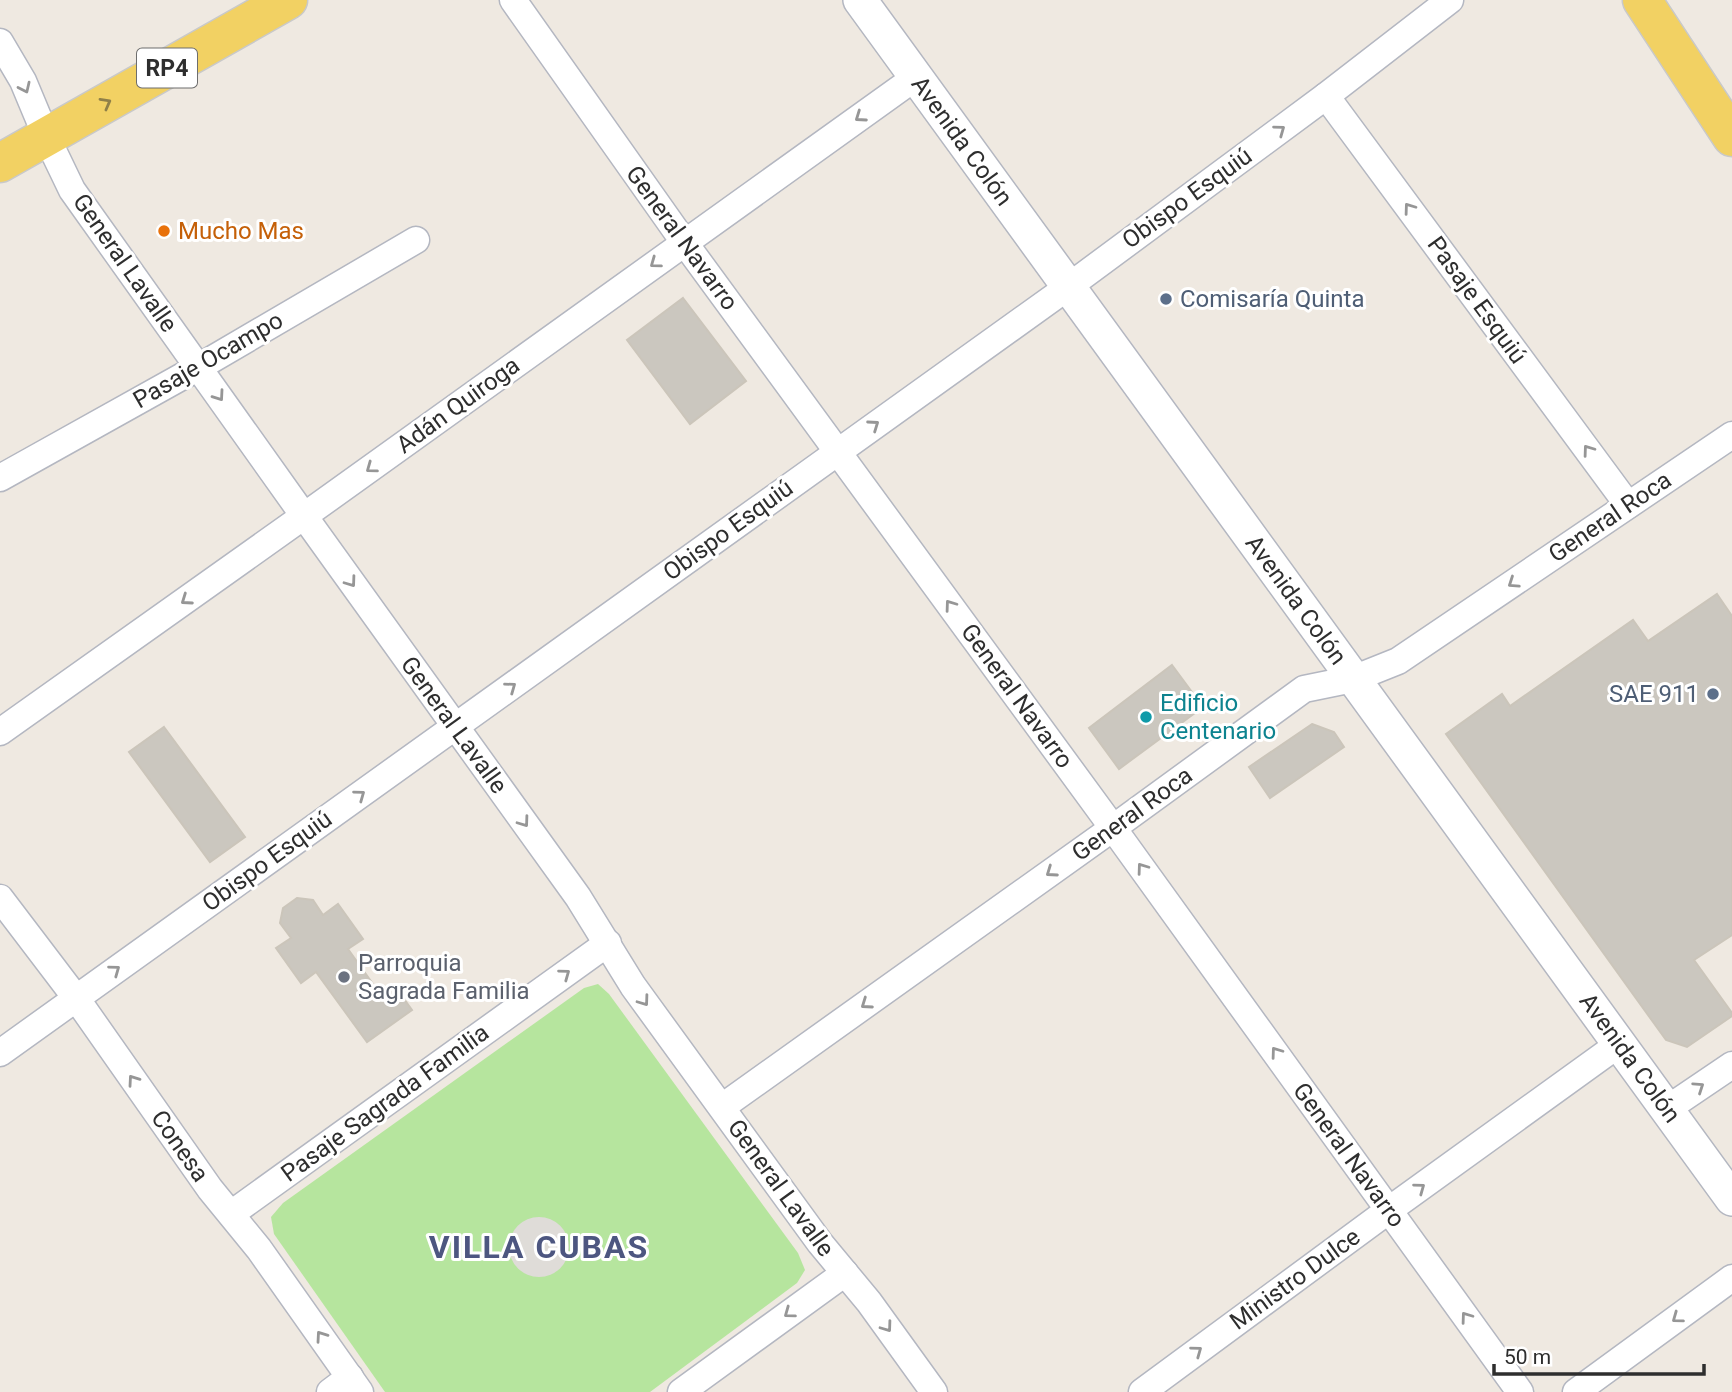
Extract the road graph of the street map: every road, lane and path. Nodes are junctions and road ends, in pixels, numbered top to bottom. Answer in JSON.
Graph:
{"nodes":[{"id":1,"x":288,"y":0,"type":"edge"},
{"id":2,"x":513,"y":0,"type":"edge"},
{"id":3,"x":860,"y":0,"type":"edge"},
{"id":4,"x":1450,"y":0,"type":"edge"},
{"id":5,"x":1642,"y":0,"type":"edge"},
{"id":6,"x":0,"y":42,"type":"edge"},
{"id":7,"x":916,"y":77,"type":"junction"},
{"id":8,"x":1326,"y":96,"type":"junction"},
{"id":9,"x":46,"y":136,"type":"junction"},
{"id":10,"x":1732,"y":137,"type":"edge"},
{"id":11,"x":0,"y":163,"type":"edge"},
{"id":12,"x":416,"y":240,"type":"dead end"},
{"id":13,"x":684,"y":242,"type":"junction"},
{"id":14,"x":1068,"y":287,"type":"junction"},
{"id":15,"x":199,"y":367,"type":"junction"},
{"id":16,"x":1732,"y":435,"type":"edge"},
{"id":17,"x":838,"y":451,"type":"junction"},
{"id":18,"x":0,"y":478,"type":"edge"},
{"id":19,"x":1628,"y":505,"type":"junction"},
{"id":20,"x":304,"y":516,"type":"junction"},
{"id":21,"x":1353,"y":679,"type":"junction"},
{"id":22,"x":456,"y":727,"type":"junction"},
{"id":23,"x":0,"y":732,"type":"edge"},
{"id":24,"x":1113,"y":828,"type":"junction"},
{"id":25,"x":0,"y":898,"type":"edge"},
{"id":26,"x":608,"y":943,"type":"junction"},
{"id":27,"x":76,"y":998,"type":"junction"},
{"id":28,"x":1619,"y":1044,"type":"junction"},
{"id":29,"x":0,"y":1053,"type":"edge"},
{"id":30,"x":1732,"y":1065,"type":"edge"},
{"id":31,"x":722,"y":1107,"type":"junction"},
{"id":32,"x":1667,"y":1109,"type":"junction"},
{"id":33,"x":1732,"y":1199,"type":"edge"},
{"id":34,"x":1389,"y":1210,"type":"junction"},
{"id":35,"x":231,"y":1214,"type":"junction"},
{"id":36,"x":845,"y":1273,"type":"junction"},
{"id":37,"x":1732,"y":1278,"type":"edge"},
{"id":38,"x":346,"y":1387,"type":"edge"},
{"id":39,"x":681,"y":1392,"type":"edge"},
{"id":40,"x":934,"y":1392,"type":"edge"},
{"id":41,"x":1142,"y":1392,"type":"edge"},
{"id":42,"x":1520,"y":1392,"type":"edge"},
{"id":43,"x":1576,"y":1392,"type":"edge"}],
"edges":[{"from":9,"to":1,"type":"main road","number":"RP4","one_way":true},
{"from":2,"to":13,"type":"street","name":"General Navarro"},
{"from":3,"to":7,"type":"street","name":"Avenida Colón"},
{"from":4,"to":8,"type":"street","name":"Obispo Esquiú"},
{"from":5,"to":10,"type":"main road"},
{"from":6,"to":9,"type":"street","name":"General Lavalle","one_way":true},
{"from":7,"to":13,"type":"street","name":"Adán Quiroga","one_way":true},
{"from":7,"to":14,"type":"street","name":"Avenida Colón"},
{"from":14,"to":8,"type":"street","name":"Obispo Esquiú","one_way":true},
{"from":19,"to":8,"type":"street","name":"Pasaje Esquiú","one_way":true},
{"from":9,"to":11,"type":"main road","number":"RP4"},
{"from":9,"to":15,"type":"street","name":"General Lavalle"},
{"from":12,"to":15,"type":"street","name":"Pasaje Ocampo"},
{"from":13,"to":17,"type":"street","name":"General Navarro"},
{"from":13,"to":20,"type":"street","name":"Adán Quiroga","one_way":true},
{"from":17,"to":14,"type":"street","name":"Obispo Esquiú","one_way":true},
{"from":14,"to":21,"type":"street","name":"Avenida Colón"},
{"from":15,"to":18,"type":"street","name":"Pasaje Ocampo"},
{"from":15,"to":20,"type":"street","name":"General Lavalle","one_way":true},
{"from":16,"to":19,"type":"street","name":"General Roca"},
{"from":22,"to":17,"type":"street","name":"Obispo Esquiú","one_way":true},
{"from":24,"to":17,"type":"street","name":"General Navarro","one_way":true},
{"from":19,"to":21,"type":"street","name":"General Roca","one_way":true},
{"from":20,"to":22,"type":"street","name":"General Lavalle","one_way":true},
{"from":20,"to":23,"type":"street","name":"Adán Quiroga","one_way":true},
{"from":21,"to":24,"type":"street","name":"General Roca"},
{"from":21,"to":28,"type":"street","name":"Avenida Colón"},
{"from":22,"to":26,"type":"street","name":"General Lavalle","one_way":true},
{"from":27,"to":22,"type":"street","name":"Obispo Esquiú","one_way":true},
{"from":24,"to":31,"type":"street","name":"General Roca","one_way":true},
{"from":34,"to":24,"type":"street","name":"General Navarro","one_way":true},
{"from":25,"to":27,"type":"street","name":"Conesa"},
{"from":26,"to":31,"type":"street","name":"General Lavalle","one_way":true},
{"from":35,"to":26,"type":"street","name":"Pasaje Sagrada Familia","one_way":true},
{"from":27,"to":29,"type":"street","name":"Obispo Esquiú"},
{"from":35,"to":27,"type":"street","name":"Conesa","one_way":true},
{"from":28,"to":32,"type":"street","name":"Avenida Colón"},
{"from":34,"to":28,"type":"street","name":"Ministro Dulce","one_way":true},
{"from":32,"to":30,"type":"street","one_way":true},
{"from":31,"to":36,"type":"street","name":"General Lavalle"},
{"from":32,"to":33,"type":"street","name":"Avenida Colón"},
{"from":41,"to":34,"type":"street","name":"Ministro Dulce","one_way":true},
{"from":42,"to":34,"type":"street","name":"General Navarro","one_way":true},
{"from":38,"to":35,"type":"street","name":"Conesa","one_way":true},
{"from":36,"to":39,"type":"street","one_way":true},
{"from":36,"to":40,"type":"street","name":"General Lavalle","one_way":true},
{"from":37,"to":43,"type":"street","one_way":true}]}
